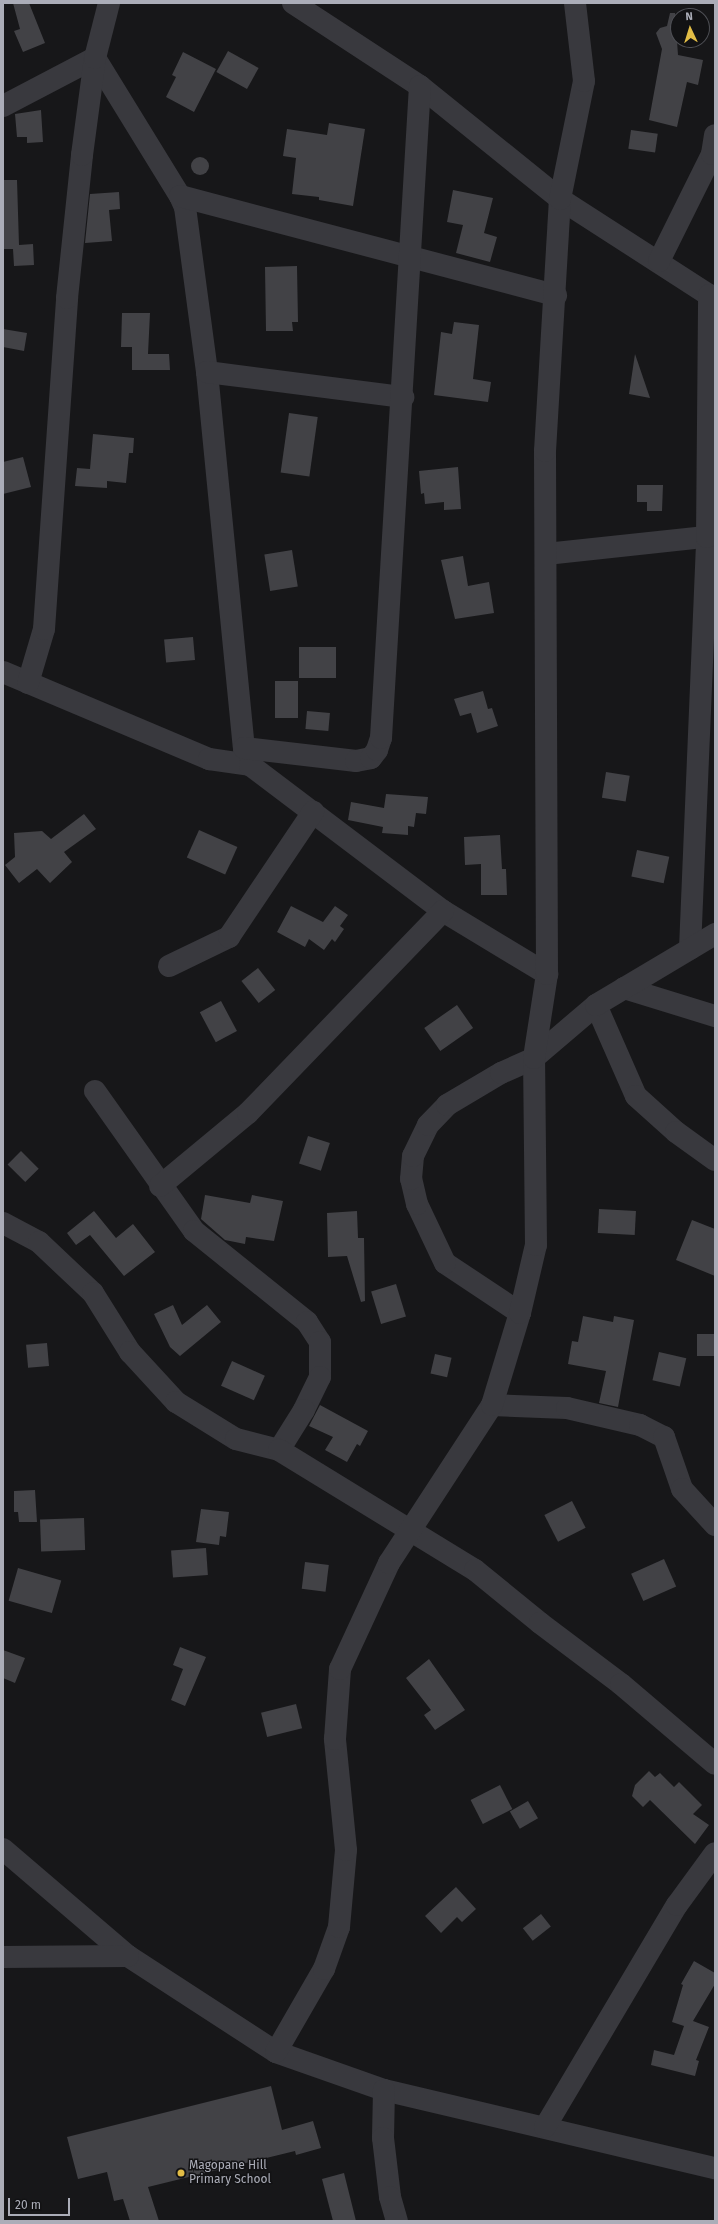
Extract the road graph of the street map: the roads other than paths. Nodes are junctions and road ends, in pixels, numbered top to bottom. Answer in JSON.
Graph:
{"nodes":[{"id":1,"x":109,"y":3,"type":"edge"},
{"id":2,"x":293,"y":3,"type":"edge"},
{"id":3,"x":575,"y":3,"type":"edge"},
{"id":4,"x":95,"y":58,"type":"junction"},
{"id":5,"x":420,"y":86,"type":"junction"},
{"id":6,"x":3,"y":106,"type":"edge"},
{"id":7,"x":715,"y":135,"type":"edge"},
{"id":8,"x":180,"y":196,"type":"junction"},
{"id":9,"x":560,"y":199,"type":"junction"},
{"id":10,"x":410,"y":257,"type":"junction"},
{"id":11,"x":659,"y":261,"type":"junction"},
{"id":12,"x":556,"y":295,"type":"junction"},
{"id":13,"x":712,"y":297,"type":"edge"},
{"id":14,"x":207,"y":372,"type":"junction"},
{"id":15,"x":403,"y":397,"type":"junction"},
{"id":16,"x":711,"y":536,"type":"edge"},
{"id":17,"x":546,"y":554,"type":"junction"},
{"id":18,"x":3,"y":672,"type":"edge"},
{"id":19,"x":28,"y":683,"type":"junction"},
{"id":20,"x":247,"y":757,"type":"junction"},
{"id":21,"x":313,"y":812,"type":"junction"},
{"id":22,"x":443,"y":911,"type":"junction"},
{"id":23,"x":715,"y":934,"type":"edge"},
{"id":24,"x":690,"y":949,"type":"junction"},
{"id":25,"x":169,"y":966,"type":"dead end"},
{"id":26,"x":547,"y":974,"type":"junction"},
{"id":27,"x":624,"y":988,"type":"junction"},
{"id":28,"x":596,"y":1006,"type":"junction"},
{"id":29,"x":715,"y":1016,"type":"edge"},
{"id":30,"x":534,"y":1058,"type":"junction"},
{"id":31,"x":95,"y":1091,"type":"dead end"},
{"id":32,"x":715,"y":1160,"type":"edge"},
{"id":33,"x":160,"y":1186,"type":"junction"},
{"id":34,"x":3,"y":1223,"type":"edge"},
{"id":35,"x":520,"y":1313,"type":"junction"},
{"id":36,"x":492,"y":1405,"type":"junction"},
{"id":37,"x":279,"y":1450,"type":"junction"},
{"id":38,"x":715,"y":1525,"type":"edge"},
{"id":39,"x":410,"y":1528,"type":"junction"},
{"id":40,"x":715,"y":1764,"type":"edge"},
{"id":41,"x":3,"y":1849,"type":"edge"},
{"id":42,"x":715,"y":1853,"type":"edge"},
{"id":43,"x":128,"y":1956,"type":"junction"},
{"id":44,"x":3,"y":1957,"type":"edge"},
{"id":45,"x":276,"y":2052,"type":"junction"},
{"id":46,"x":384,"y":2090,"type":"junction"},
{"id":47,"x":545,"y":2127,"type":"junction"},
{"id":48,"x":715,"y":2168,"type":"edge"},
{"id":49,"x":397,"y":2221,"type":"edge"}],
"edges":[{"from":1,"to":4,"type":"street"},
{"from":2,"to":5,"type":"street"},
{"from":3,"to":9,"type":"street"},
{"from":4,"to":6,"type":"street"},
{"from":4,"to":8,"type":"street"},
{"from":4,"to":19,"type":"street"},
{"from":5,"to":9,"type":"street"},
{"from":5,"to":10,"type":"street"},
{"from":7,"to":11,"type":"street"},
{"from":8,"to":10,"type":"street"},
{"from":8,"to":14,"type":"street"},
{"from":9,"to":11,"type":"street"},
{"from":9,"to":12,"type":"street"},
{"from":10,"to":12,"type":"street"},
{"from":10,"to":15,"type":"street"},
{"from":11,"to":13,"type":"street"},
{"from":12,"to":17,"type":"street"},
{"from":13,"to":16,"type":"street"},
{"from":14,"to":15,"type":"street"},
{"from":14,"to":20,"type":"street"},
{"from":15,"to":20,"type":"street"},
{"from":16,"to":17,"type":"street"},
{"from":16,"to":24,"type":"street"},
{"from":17,"to":26,"type":"street"},
{"from":18,"to":19,"type":"street"},
{"from":19,"to":20,"type":"street"},
{"from":20,"to":21,"type":"street"},
{"from":21,"to":22,"type":"street"},
{"from":21,"to":25,"type":"street"},
{"from":22,"to":26,"type":"street"},
{"from":22,"to":33,"type":"street"},
{"from":23,"to":24,"type":"street"},
{"from":24,"to":27,"type":"street"},
{"from":26,"to":30,"type":"street"},
{"from":27,"to":28,"type":"street"},
{"from":27,"to":29,"type":"street"},
{"from":28,"to":30,"type":"street"},
{"from":28,"to":32,"type":"street"},
{"from":30,"to":35,"type":"street"},
{"from":30,"to":35,"type":"street"},
{"from":31,"to":33,"type":"street"},
{"from":33,"to":37,"type":"street"},
{"from":34,"to":37,"type":"street"},
{"from":35,"to":36,"type":"street"},
{"from":36,"to":38,"type":"street"},
{"from":36,"to":39,"type":"street"},
{"from":37,"to":39,"type":"street"},
{"from":39,"to":40,"type":"street"},
{"from":39,"to":45,"type":"street"},
{"from":41,"to":43,"type":"street"},
{"from":42,"to":47,"type":"street"},
{"from":43,"to":44,"type":"street"},
{"from":43,"to":45,"type":"street"},
{"from":45,"to":46,"type":"street"},
{"from":46,"to":47,"type":"street"},
{"from":46,"to":49,"type":"street"},
{"from":47,"to":48,"type":"street"}]}
